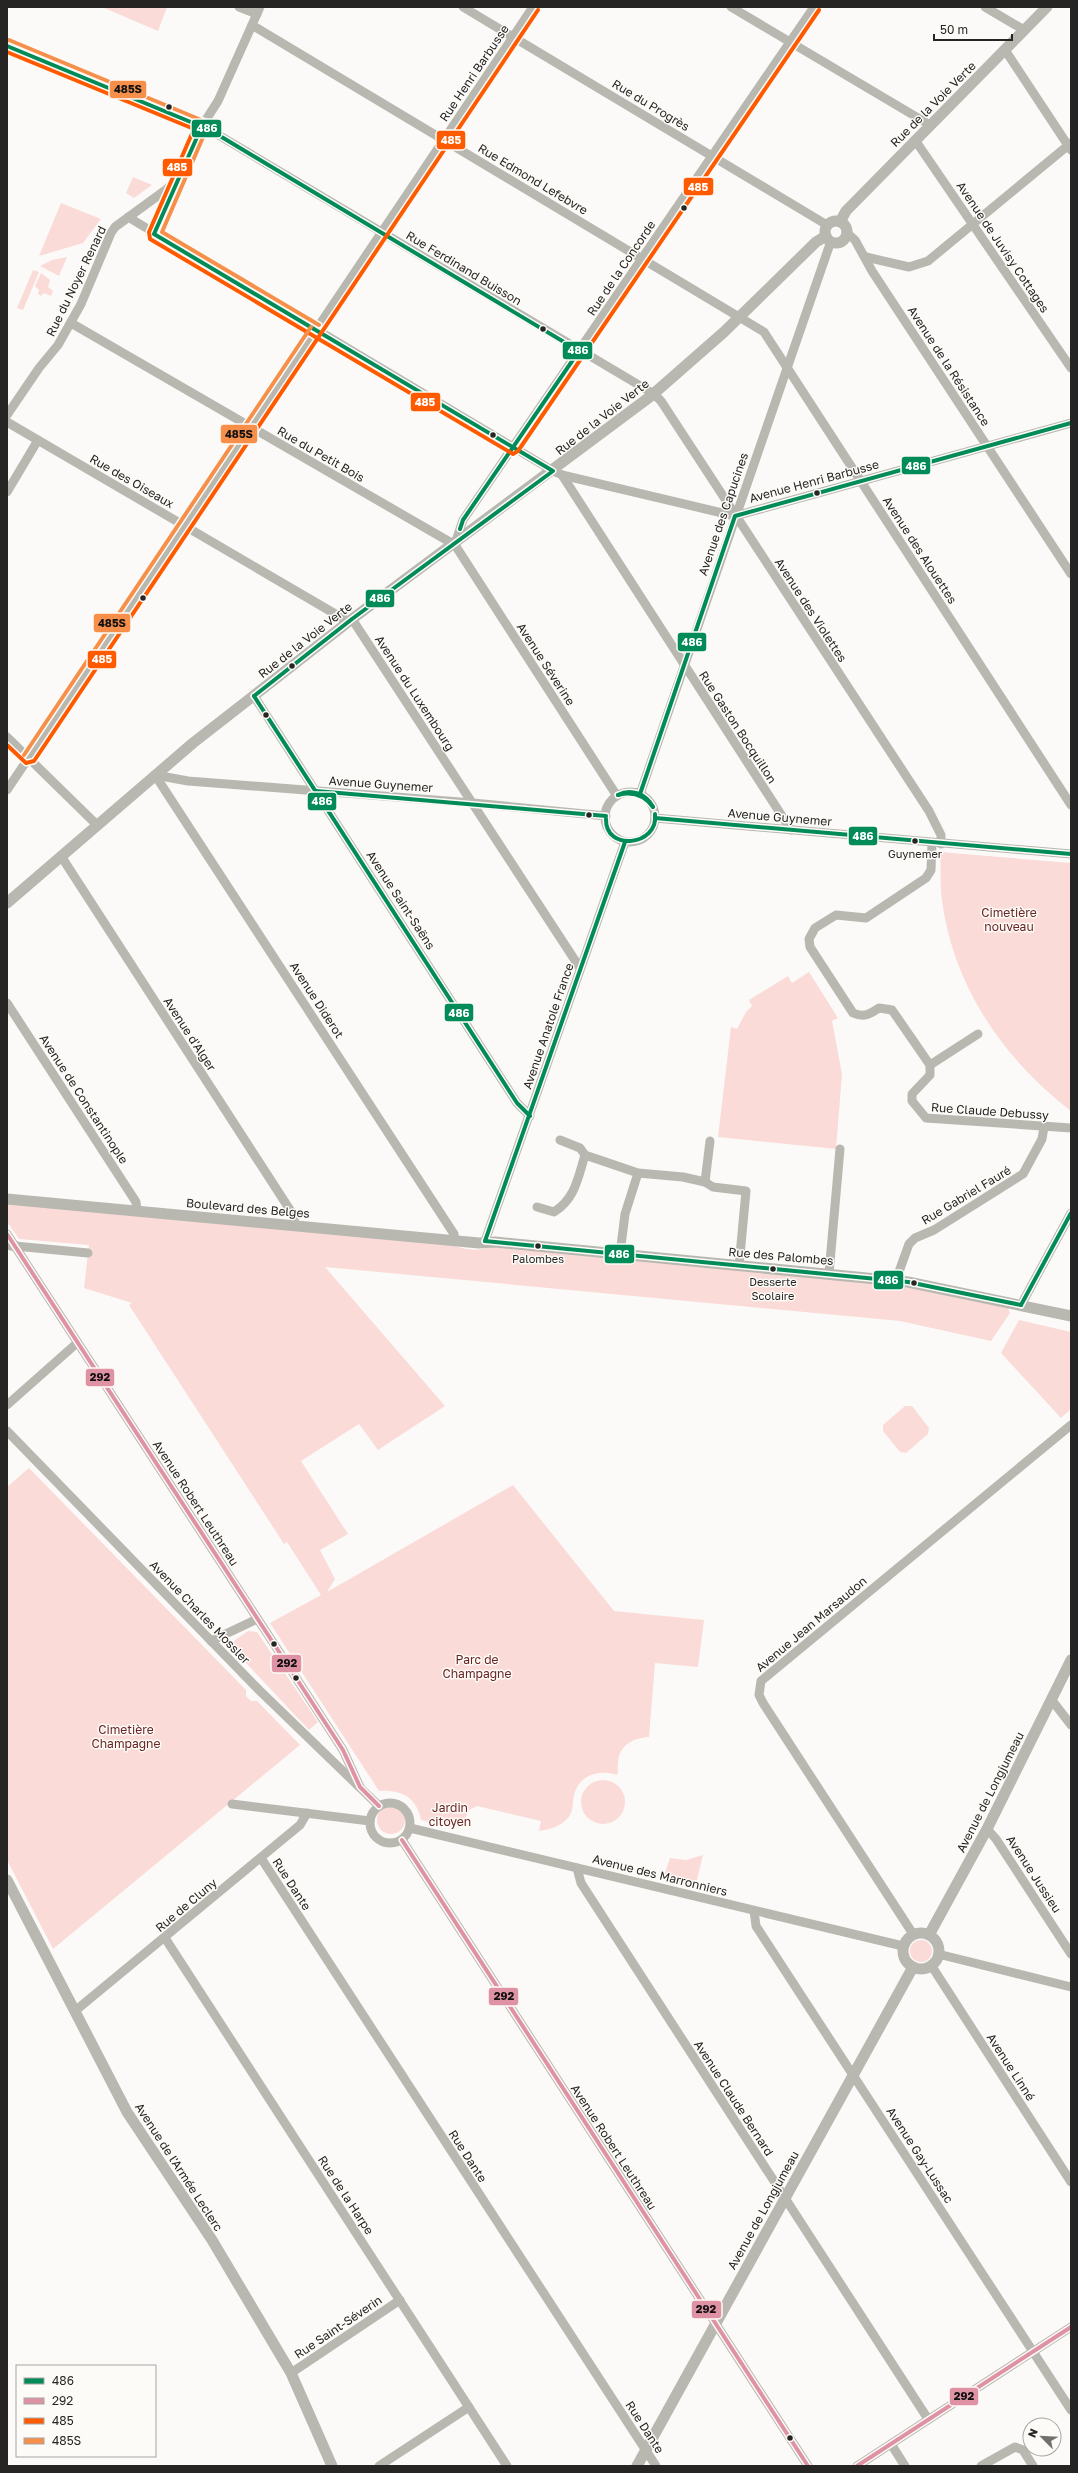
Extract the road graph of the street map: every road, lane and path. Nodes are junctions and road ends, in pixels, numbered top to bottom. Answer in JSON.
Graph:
{"nodes":[{"id":1,"x":239,"y":7,"type":"edge"},
{"id":2,"x":463,"y":7,"type":"edge"},
{"id":3,"x":533,"y":7,"type":"edge"},
{"id":4,"x":731,"y":7,"type":"edge"},
{"id":5,"x":814,"y":7,"type":"edge"},
{"id":6,"x":985,"y":7,"type":"edge"},
{"id":7,"x":1047,"y":7,"type":"edge"},
{"id":8,"x":259,"y":11,"type":"edge"},
{"id":9,"x":252,"y":25,"type":"junction"},
{"id":10,"x":1024,"y":30,"type":"junction"},
{"id":11,"x":513,"y":37,"type":"junction"},
{"id":12,"x":790,"y":42,"type":"junction"},
{"id":13,"x":7,"y":46,"type":"edge"},
{"id":14,"x":1005,"y":50,"type":"junction"},
{"id":15,"x":930,"y":125,"type":"junction"},
{"id":16,"x":202,"y":126,"type":"junction"},
{"id":17,"x":444,"y":140,"type":"junction"},
{"id":18,"x":915,"y":140,"type":"junction"},
{"id":19,"x":1070,"y":146,"type":"edge"},
{"id":20,"x":713,"y":156,"type":"junction"},
{"id":21,"x":177,"y":178,"type":"junction"},
{"id":22,"x":128,"y":217,"type":"junction"},
{"id":23,"x":972,"y":223,"type":"junction"},
{"id":24,"x":843,"y":227,"type":"junction"},
{"id":25,"x":381,"y":232,"type":"junction"},
{"id":26,"x":154,"y":234,"type":"junction"},
{"id":27,"x":828,"y":234,"type":"junction"},
{"id":28,"x":866,"y":257,"type":"junction"},
{"id":29,"x":642,"y":258,"type":"junction"},
{"id":30,"x":740,"y":316,"type":"junction"},
{"id":31,"x":71,"y":323,"type":"junction"},
{"id":32,"x":316,"y":330,"type":"junction"},
{"id":33,"x":579,"y":351,"type":"junction"},
{"id":34,"x":786,"y":366,"type":"junction"},
{"id":35,"x":1071,"y":368,"type":"edge"},
{"id":36,"x":654,"y":394,"type":"junction"},
{"id":37,"x":7,"y":415,"type":"edge"},
{"id":38,"x":7,"y":422,"type":"edge"},
{"id":39,"x":1071,"y":423,"type":"edge"},
{"id":40,"x":250,"y":427,"type":"junction"},
{"id":41,"x":38,"y":440,"type":"junction"},
{"id":42,"x":988,"y":446,"type":"junction"},
{"id":43,"x":513,"y":448,"type":"junction"},
{"id":44,"x":558,"y":473,"type":"junction"},
{"id":45,"x":860,"y":481,"type":"junction"},
{"id":46,"x":7,"y":492,"type":"edge"},
{"id":47,"x":735,"y":516,"type":"junction"},
{"id":48,"x":185,"y":526,"type":"junction"},
{"id":49,"x":455,"y":545,"type":"junction"},
{"id":50,"x":1071,"y":574,"type":"edge"},
{"id":51,"x":351,"y":621,"type":"junction"},
{"id":52,"x":684,"y":665,"type":"junction"},
{"id":53,"x":254,"y":696,"type":"junction"},
{"id":54,"x":7,"y":737,"type":"edge"},
{"id":55,"x":29,"y":758,"type":"junction"},
{"id":56,"x":155,"y":775,"type":"junction"},
{"id":57,"x":7,"y":790,"type":"edge"},
{"id":58,"x":316,"y":791,"type":"junction"},
{"id":59,"x":640,"y":794,"type":"junction"},
{"id":60,"x":617,"y":796,"type":"junction"},
{"id":61,"x":472,"y":803,"type":"junction"},
{"id":62,"x":1071,"y":805,"type":"edge"},
{"id":63,"x":606,"y":816,"type":"junction"},
{"id":64,"x":655,"y":818,"type":"junction"},
{"id":65,"x":97,"y":825,"type":"junction"},
{"id":66,"x":791,"y":830,"type":"junction"},
{"id":67,"x":625,"y":842,"type":"junction"},
{"id":68,"x":937,"y":844,"type":"junction"},
{"id":69,"x":1071,"y":854,"type":"edge"},
{"id":70,"x":61,"y":856,"type":"junction"},
{"id":71,"x":7,"y":903,"type":"edge"},
{"id":72,"x":580,"y":968,"type":"junction"},
{"id":73,"x":7,"y":1003,"type":"edge"},
{"id":74,"x":978,"y":1034,"type":"dead end"},
{"id":75,"x":930,"y":1065,"type":"junction"},
{"id":76,"x":530,"y":1116,"type":"junction"},
{"id":77,"x":1044,"y":1127,"type":"junction"},
{"id":78,"x":1071,"y":1128,"type":"edge"},
{"id":79,"x":560,"y":1140,"type":"dead end"},
{"id":80,"x":710,"y":1141,"type":"dead end"},
{"id":81,"x":840,"y":1149,"type":"dead end"},
{"id":82,"x":585,"y":1155,"type":"junction"},
{"id":83,"x":638,"y":1173,"type":"junction"},
{"id":84,"x":705,"y":1182,"type":"junction"},
{"id":85,"x":7,"y":1199,"type":"edge"},
{"id":86,"x":538,"y":1207,"type":"dead end"},
{"id":87,"x":137,"y":1211,"type":"junction"},
{"id":88,"x":1071,"y":1213,"type":"edge"},
{"id":89,"x":296,"y":1226,"type":"junction"},
{"id":90,"x":7,"y":1234,"type":"edge"},
{"id":91,"x":455,"y":1240,"type":"junction"},
{"id":92,"x":485,"y":1241,"type":"junction"},
{"id":93,"x":11,"y":1245,"type":"edge"},
{"id":94,"x":88,"y":1253,"type":"dead end"},
{"id":95,"x":620,"y":1254,"type":"junction"},
{"id":96,"x":739,"y":1266,"type":"junction"},
{"id":97,"x":829,"y":1274,"type":"junction"},
{"id":98,"x":896,"y":1280,"type":"junction"},
{"id":99,"x":1020,"y":1305,"type":"junction"},
{"id":100,"x":1071,"y":1316,"type":"edge"},
{"id":101,"x":77,"y":1343,"type":"junction"},
{"id":102,"x":7,"y":1405,"type":"edge"},
{"id":103,"x":1071,"y":1425,"type":"edge"},
{"id":104,"x":7,"y":1431,"type":"edge"},
{"id":105,"x":257,"y":1619,"type":"junction"},
{"id":106,"x":211,"y":1641,"type":"junction"},
{"id":107,"x":1071,"y":1660,"type":"edge"},
{"id":108,"x":1051,"y":1699,"type":"junction"},
{"id":109,"x":1071,"y":1724,"type":"edge"},
{"id":110,"x":360,"y":1787,"type":"junction"},
{"id":111,"x":232,"y":1804,"type":"dead end"},
{"id":112,"x":379,"y":1806,"type":"junction"},
{"id":113,"x":307,"y":1814,"type":"junction"},
{"id":114,"x":370,"y":1821,"type":"junction"},
{"id":115,"x":410,"y":1828,"type":"junction"},
{"id":116,"x":987,"y":1829,"type":"junction"},
{"id":117,"x":402,"y":1840,"type":"junction"},
{"id":118,"x":261,"y":1858,"type":"junction"},
{"id":119,"x":577,"y":1868,"type":"junction"},
{"id":120,"x":7,"y":1880,"type":"edge"},
{"id":121,"x":754,"y":1911,"type":"junction"},
{"id":122,"x":913,"y":1934,"type":"junction"},
{"id":123,"x":929,"y":1935,"type":"junction"},
{"id":124,"x":165,"y":1938,"type":"junction"},
{"id":125,"x":903,"y":1946,"type":"junction"},
{"id":126,"x":938,"y":1954,"type":"junction"},
{"id":127,"x":1071,"y":1954,"type":"edge"},
{"id":128,"x":931,"y":1965,"type":"junction"},
{"id":129,"x":913,"y":1967,"type":"junction"},
{"id":130,"x":1071,"y":1987,"type":"edge"},
{"id":131,"x":75,"y":2011,"type":"junction"},
{"id":132,"x":853,"y":2075,"type":"junction"},
{"id":133,"x":1071,"y":2182,"type":"edge"},
{"id":134,"x":784,"y":2198,"type":"junction"},
{"id":135,"x":400,"y":2300,"type":"junction"},
{"id":136,"x":716,"y":2325,"type":"junction"},
{"id":137,"x":1071,"y":2327,"type":"edge"},
{"id":138,"x":1033,"y":2352,"type":"junction"},
{"id":139,"x":291,"y":2373,"type":"junction"},
{"id":140,"x":469,"y":2406,"type":"junction"},
{"id":141,"x":1071,"y":2410,"type":"edge"},
{"id":142,"x":928,"y":2419,"type":"junction"},
{"id":143,"x":891,"y":2444,"type":"junction"},
{"id":144,"x":646,"y":2451,"type":"junction"},
{"id":145,"x":332,"y":2466,"type":"edge"},
{"id":146,"x":379,"y":2466,"type":"edge"},
{"id":147,"x":507,"y":2466,"type":"edge"},
{"id":148,"x":637,"y":2466,"type":"edge"},
{"id":149,"x":656,"y":2466,"type":"edge"},
{"id":150,"x":808,"y":2466,"type":"edge"},
{"id":151,"x":857,"y":2466,"type":"edge"},
{"id":152,"x":905,"y":2466,"type":"edge"},
{"id":153,"x":981,"y":2466,"type":"edge"},
{"id":154,"x":1033,"y":2466,"type":"edge"}],
"edges":[{"from":1,"to":8,"type":"street"},
{"from":2,"to":11,"type":"street","name":"Rue du Progrès"},
{"from":3,"to":11,"type":"street","name":"Rue Henri Barbusse"},
{"from":4,"to":12,"type":"street"},
{"from":5,"to":12,"type":"street","name":"Rue de la Concorde"},
{"from":6,"to":10,"type":"street"},
{"from":7,"to":10,"type":"street","name":"Rue de la Voie Verte"},
{"from":8,"to":9,"type":"street"},
{"from":9,"to":16,"type":"street"},
{"from":9,"to":17,"type":"street","name":"Rue Edmond Lefebvre"},
{"from":10,"to":14,"type":"street","name":"Rue de la Voie Verte"},
{"from":11,"to":17,"type":"street","name":"Rue Henri Barbusse"},
{"from":11,"to":20,"type":"street","name":"Rue du Progrès"},
{"from":12,"to":15,"type":"street"},
{"from":12,"to":20,"type":"street","name":"Rue de la Concorde"},
{"from":13,"to":16,"type":"street","name":"Rue Ferdinand Buisson"},
{"from":14,"to":15,"type":"street","name":"Rue de la Voie Verte"},
{"from":14,"to":19,"type":"street"},
{"from":15,"to":18,"type":"street","name":"Rue de la Voie Verte"},
{"from":16,"to":21,"type":"street"},
{"from":16,"to":25,"type":"street","name":"Rue Ferdinand Buisson"},
{"from":17,"to":25,"type":"street","name":"Rue Henri Barbusse"},
{"from":17,"to":29,"type":"street","name":"Rue Edmond Lefebvre"},
{"from":18,"to":23,"type":"street","name":"Avenue de Juvisy Cottages"},
{"from":18,"to":24,"type":"street","name":"Rue de la Voie Verte"},
{"from":19,"to":23,"type":"street"},
{"from":20,"to":27,"type":"street","name":"Rue du Progrès"},
{"from":20,"to":29,"type":"street","name":"Rue de la Concorde"},
{"from":21,"to":22,"type":"street","name":"Rue du Noyer Renard"},
{"from":21,"to":26,"type":"street"},
{"from":22,"to":26,"type":"street"},
{"from":22,"to":31,"type":"street","name":"Rue du Noyer Renard"},
{"from":23,"to":28,"type":"street"},
{"from":23,"to":35,"type":"street","name":"Avenue de Juvisy Cottages"},
{"from":24,"to":27,"type":"street","name":"Rue de la Voie Verte"},
{"from":24,"to":27,"type":"street","name":"Rue de la Voie Verte"},
{"from":24,"to":28,"type":"street","name":"Avenue de la Résistance"},
{"from":25,"to":32,"type":"street","name":"Rue Henri Barbusse"},
{"from":25,"to":33,"type":"street","name":"Rue Ferdinand Buisson"},
{"from":26,"to":32,"type":"street"},
{"from":27,"to":30,"type":"street","name":"Rue de la Voie Verte"},
{"from":27,"to":34,"type":"street","name":"Avenue des Capucines"},
{"from":28,"to":42,"type":"street","name":"Avenue de la Résistance"},
{"from":29,"to":30,"type":"street","name":"Rue Edmond Lefebvre"},
{"from":29,"to":33,"type":"street","name":"Rue de la Concorde"},
{"from":30,"to":34,"type":"street","name":"Avenue des Alouettes"},
{"from":30,"to":36,"type":"street","name":"Rue de la Voie Verte"},
{"from":31,"to":37,"type":"street","name":"Rue du Noyer Renard"},
{"from":31,"to":40,"type":"street","name":"Rue du Petit Bois"},
{"from":32,"to":40,"type":"street","name":"Rue Henri Barbusse"},
{"from":32,"to":43,"type":"street"},
{"from":33,"to":36,"type":"street","name":"Rue Ferdinand Buisson"},
{"from":33,"to":43,"type":"street","name":"Rue de la Concorde"},
{"from":34,"to":45,"type":"street","name":"Avenue des Alouettes"},
{"from":34,"to":47,"type":"street","name":"Avenue des Capucines"},
{"from":36,"to":44,"type":"street","name":"Rue de la Voie Verte"},
{"from":36,"to":47,"type":"street","name":"Avenue des Violettes"},
{"from":38,"to":41,"type":"street","name":"Rue des Oiseaux"},
{"from":39,"to":42,"type":"street","name":"Avenue Henri Barbusse"},
{"from":40,"to":48,"type":"street","name":"Rue Henri Barbusse"},
{"from":40,"to":49,"type":"street","name":"Rue du Petit Bois"},
{"from":41,"to":46,"type":"street"},
{"from":41,"to":48,"type":"street","name":"Rue des Oiseaux"},
{"from":42,"to":45,"type":"street","name":"Avenue Henri Barbusse"},
{"from":42,"to":50,"type":"street","name":"Avenue de la Résistance"},
{"from":43,"to":44,"type":"street"},
{"from":43,"to":49,"type":"street","name":"Rue de la Concorde"},
{"from":44,"to":47,"type":"street","name":"Avenue Henri Barbusse"},
{"from":44,"to":49,"type":"street","name":"Rue de la Voie Verte"},
{"from":44,"to":52,"type":"street","name":"Rue Gaston Bocquillon"},
{"from":45,"to":47,"type":"street","name":"Avenue Henri Barbusse"},
{"from":45,"to":62,"type":"street","name":"Avenue des Alouettes"},
{"from":47,"to":52,"type":"street","name":"Avenue des Capucines"},
{"from":47,"to":68,"type":"street","name":"Avenue des Violettes"},
{"from":48,"to":51,"type":"street","name":"Rue des Oiseaux"},
{"from":48,"to":55,"type":"street","name":"Rue Henri Barbusse"},
{"from":49,"to":51,"type":"street","name":"Rue de la Voie Verte"},
{"from":49,"to":60,"type":"street","name":"Avenue Séverine"},
{"from":51,"to":53,"type":"street","name":"Rue de la Voie Verte"},
{"from":51,"to":61,"type":"street","name":"Avenue du Luxembourg"},
{"from":52,"to":59,"type":"street","name":"Avenue des Capucines"},
{"from":52,"to":66,"type":"street","name":"Rue Gaston Bocquillon"},
{"from":53,"to":56,"type":"street","name":"Rue de la Voie Verte"},
{"from":53,"to":58,"type":"street","name":"Avenue Saint-Saëns"},
{"from":54,"to":55,"type":"street"},
{"from":55,"to":57,"type":"street","name":"Rue Henri Barbusse"},
{"from":55,"to":65,"type":"street"},
{"from":56,"to":58,"type":"street","name":"Avenue Guynemer"},
{"from":56,"to":65,"type":"street","name":"Rue de la Voie Verte"},
{"from":56,"to":91,"type":"street","name":"Avenue Diderot"},
{"from":58,"to":61,"type":"street","name":"Avenue Guynemer"},
{"from":58,"to":76,"type":"street","name":"Avenue Saint-Saëns"},
{"from":59,"to":60,"type":"street"},
{"from":59,"to":64,"type":"street"},
{"from":60,"to":63,"type":"street"},
{"from":61,"to":63,"type":"street","name":"Avenue Guynemer"},
{"from":61,"to":72,"type":"street","name":"Avenue du Luxembourg"},
{"from":63,"to":67,"type":"street"},
{"from":64,"to":66,"type":"street","name":"Avenue Guynemer"},
{"from":64,"to":67,"type":"street"},
{"from":65,"to":70,"type":"street","name":"Rue de la Voie Verte"},
{"from":66,"to":68,"type":"street","name":"Avenue Guynemer"},
{"from":67,"to":72,"type":"street","name":"Avenue Anatole France"},
{"from":68,"to":69,"type":"street","name":"Avenue Guynemer"},
{"from":68,"to":75,"type":"street"},
{"from":70,"to":71,"type":"street","name":"Rue de la Voie Verte"},
{"from":70,"to":89,"type":"street","name":"Avenue d'Alger"},
{"from":72,"to":76,"type":"street","name":"Avenue Anatole France"},
{"from":73,"to":87,"type":"street","name":"Avenue de Constantinople"},
{"from":74,"to":75,"type":"street"},
{"from":75,"to":77,"type":"street","name":"Rue Claude Debussy"},
{"from":76,"to":92,"type":"street","name":"Avenue Anatole France"},
{"from":77,"to":78,"type":"street","name":"Rue Claude Debussy"},
{"from":77,"to":98,"type":"street","name":"Rue Gabriel Fauré"},
{"from":79,"to":82,"type":"street"},
{"from":80,"to":84,"type":"street"},
{"from":81,"to":97,"type":"street"},
{"from":82,"to":83,"type":"street"},
{"from":82,"to":86,"type":"street"},
{"from":83,"to":84,"type":"street"},
{"from":83,"to":95,"type":"street"},
{"from":84,"to":96,"type":"street"},
{"from":85,"to":87,"type":"street","name":"Boulevard des Belges"},
{"from":87,"to":89,"type":"street","name":"Boulevard des Belges"},
{"from":88,"to":99,"type":"street"},
{"from":89,"to":91,"type":"street","name":"Boulevard des Belges"},
{"from":90,"to":93,"type":"street","name":"Avenue Robert Leuthreau"},
{"from":91,"to":92,"type":"street","name":"Boulevard des Belges"},
{"from":92,"to":95,"type":"street","name":"Rue des Palombes"},
{"from":93,"to":94,"type":"street"},
{"from":93,"to":101,"type":"street","name":"Avenue Robert Leuthreau"},
{"from":95,"to":96,"type":"street","name":"Rue des Palombes"},
{"from":96,"to":97,"type":"street","name":"Rue des Palombes"},
{"from":97,"to":98,"type":"street","name":"Rue des Palombes"},
{"from":98,"to":99,"type":"street","name":"Rue des Palombes"},
{"from":99,"to":100,"type":"street","name":"Rue des Palombes"},
{"from":101,"to":102,"type":"street"},
{"from":101,"to":105,"type":"street","name":"Avenue Robert Leuthreau"},
{"from":103,"to":122,"type":"street","name":"Avenue Jean Marsaudon"},
{"from":104,"to":106,"type":"street","name":"Avenue Charles Mossler"},
{"from":105,"to":106,"type":"street"},
{"from":105,"to":110,"type":"street","name":"Avenue Robert Leuthreau"},
{"from":106,"to":110,"type":"street","name":"Avenue Charles Mossler"},
{"from":107,"to":108,"type":"street","name":"Avenue de Longjumeau"},
{"from":108,"to":109,"type":"street"},
{"from":108,"to":116,"type":"street","name":"Avenue de Longjumeau"},
{"from":110,"to":112,"type":"street","name":"Avenue Charles Mossler"},
{"from":111,"to":113,"type":"street"},
{"from":112,"to":114,"type":"street"},
{"from":112,"to":115,"type":"street"},
{"from":113,"to":114,"type":"street"},
{"from":113,"to":118,"type":"street","name":"Rue de Cluny"},
{"from":114,"to":117,"type":"street"},
{"from":115,"to":117,"type":"street"},
{"from":115,"to":119,"type":"street","name":"Avenue des Marronniers"},
{"from":116,"to":123,"type":"street","name":"Avenue de Longjumeau"},
{"from":116,"to":127,"type":"street","name":"Avenue Jussieu"},
{"from":117,"to":136,"type":"street","name":"Avenue Robert Leuthreau"},
{"from":118,"to":124,"type":"street","name":"Rue de Cluny"},
{"from":118,"to":144,"type":"street","name":"Rue Dante"},
{"from":119,"to":121,"type":"street","name":"Avenue des Marronniers"},
{"from":119,"to":134,"type":"street","name":"Avenue Claude Bernard"},
{"from":120,"to":131,"type":"street","name":"Avenue de l'Armée Leclerc"},
{"from":121,"to":125,"type":"street","name":"Avenue des Marronniers"},
{"from":121,"to":132,"type":"street","name":"Avenue Gay-Lussac"},
{"from":122,"to":123,"type":"street"},
{"from":122,"to":125,"type":"street"},
{"from":123,"to":126,"type":"street"},
{"from":124,"to":131,"type":"street","name":"Rue de Cluny"},
{"from":124,"to":135,"type":"street","name":"Rue de la Harpe"},
{"from":125,"to":129,"type":"street"},
{"from":126,"to":128,"type":"street"},
{"from":126,"to":130,"type":"street"},
{"from":128,"to":129,"type":"street"},
{"from":128,"to":133,"type":"street","name":"Avenue Linné"},
{"from":129,"to":132,"type":"street","name":"Avenue de Longjumeau"},
{"from":131,"to":139,"type":"street","name":"Avenue de l'Armée Leclerc"},
{"from":132,"to":134,"type":"street","name":"Avenue de Longjumeau"},
{"from":132,"to":138,"type":"street","name":"Avenue Gay-Lussac"},
{"from":134,"to":136,"type":"street","name":"Avenue de Longjumeau"},
{"from":134,"to":142,"type":"street","name":"Avenue Claude Bernard"},
{"from":135,"to":139,"type":"street","name":"Rue Saint-Séverin"},
{"from":135,"to":140,"type":"street","name":"Rue de la Harpe"},
{"from":136,"to":144,"type":"street","name":"Avenue de Longjumeau"},
{"from":136,"to":150,"type":"street","name":"Avenue Robert Leuthreau"},
{"from":137,"to":138,"type":"street"},
{"from":138,"to":141,"type":"street","name":"Avenue Gay-Lussac"},
{"from":138,"to":142,"type":"street"},
{"from":139,"to":145,"type":"street","name":"Avenue de l'Armée Leclerc"},
{"from":140,"to":146,"type":"street"},
{"from":140,"to":147,"type":"street","name":"Rue de la Harpe"},
{"from":142,"to":143,"type":"street"},
{"from":143,"to":151,"type":"street"},
{"from":143,"to":152,"type":"street"},
{"from":144,"to":148,"type":"street","name":"Avenue de Longjumeau"},
{"from":144,"to":149,"type":"street","name":"Rue Dante"},
{"from":153,"to":154,"type":"street"}]}
